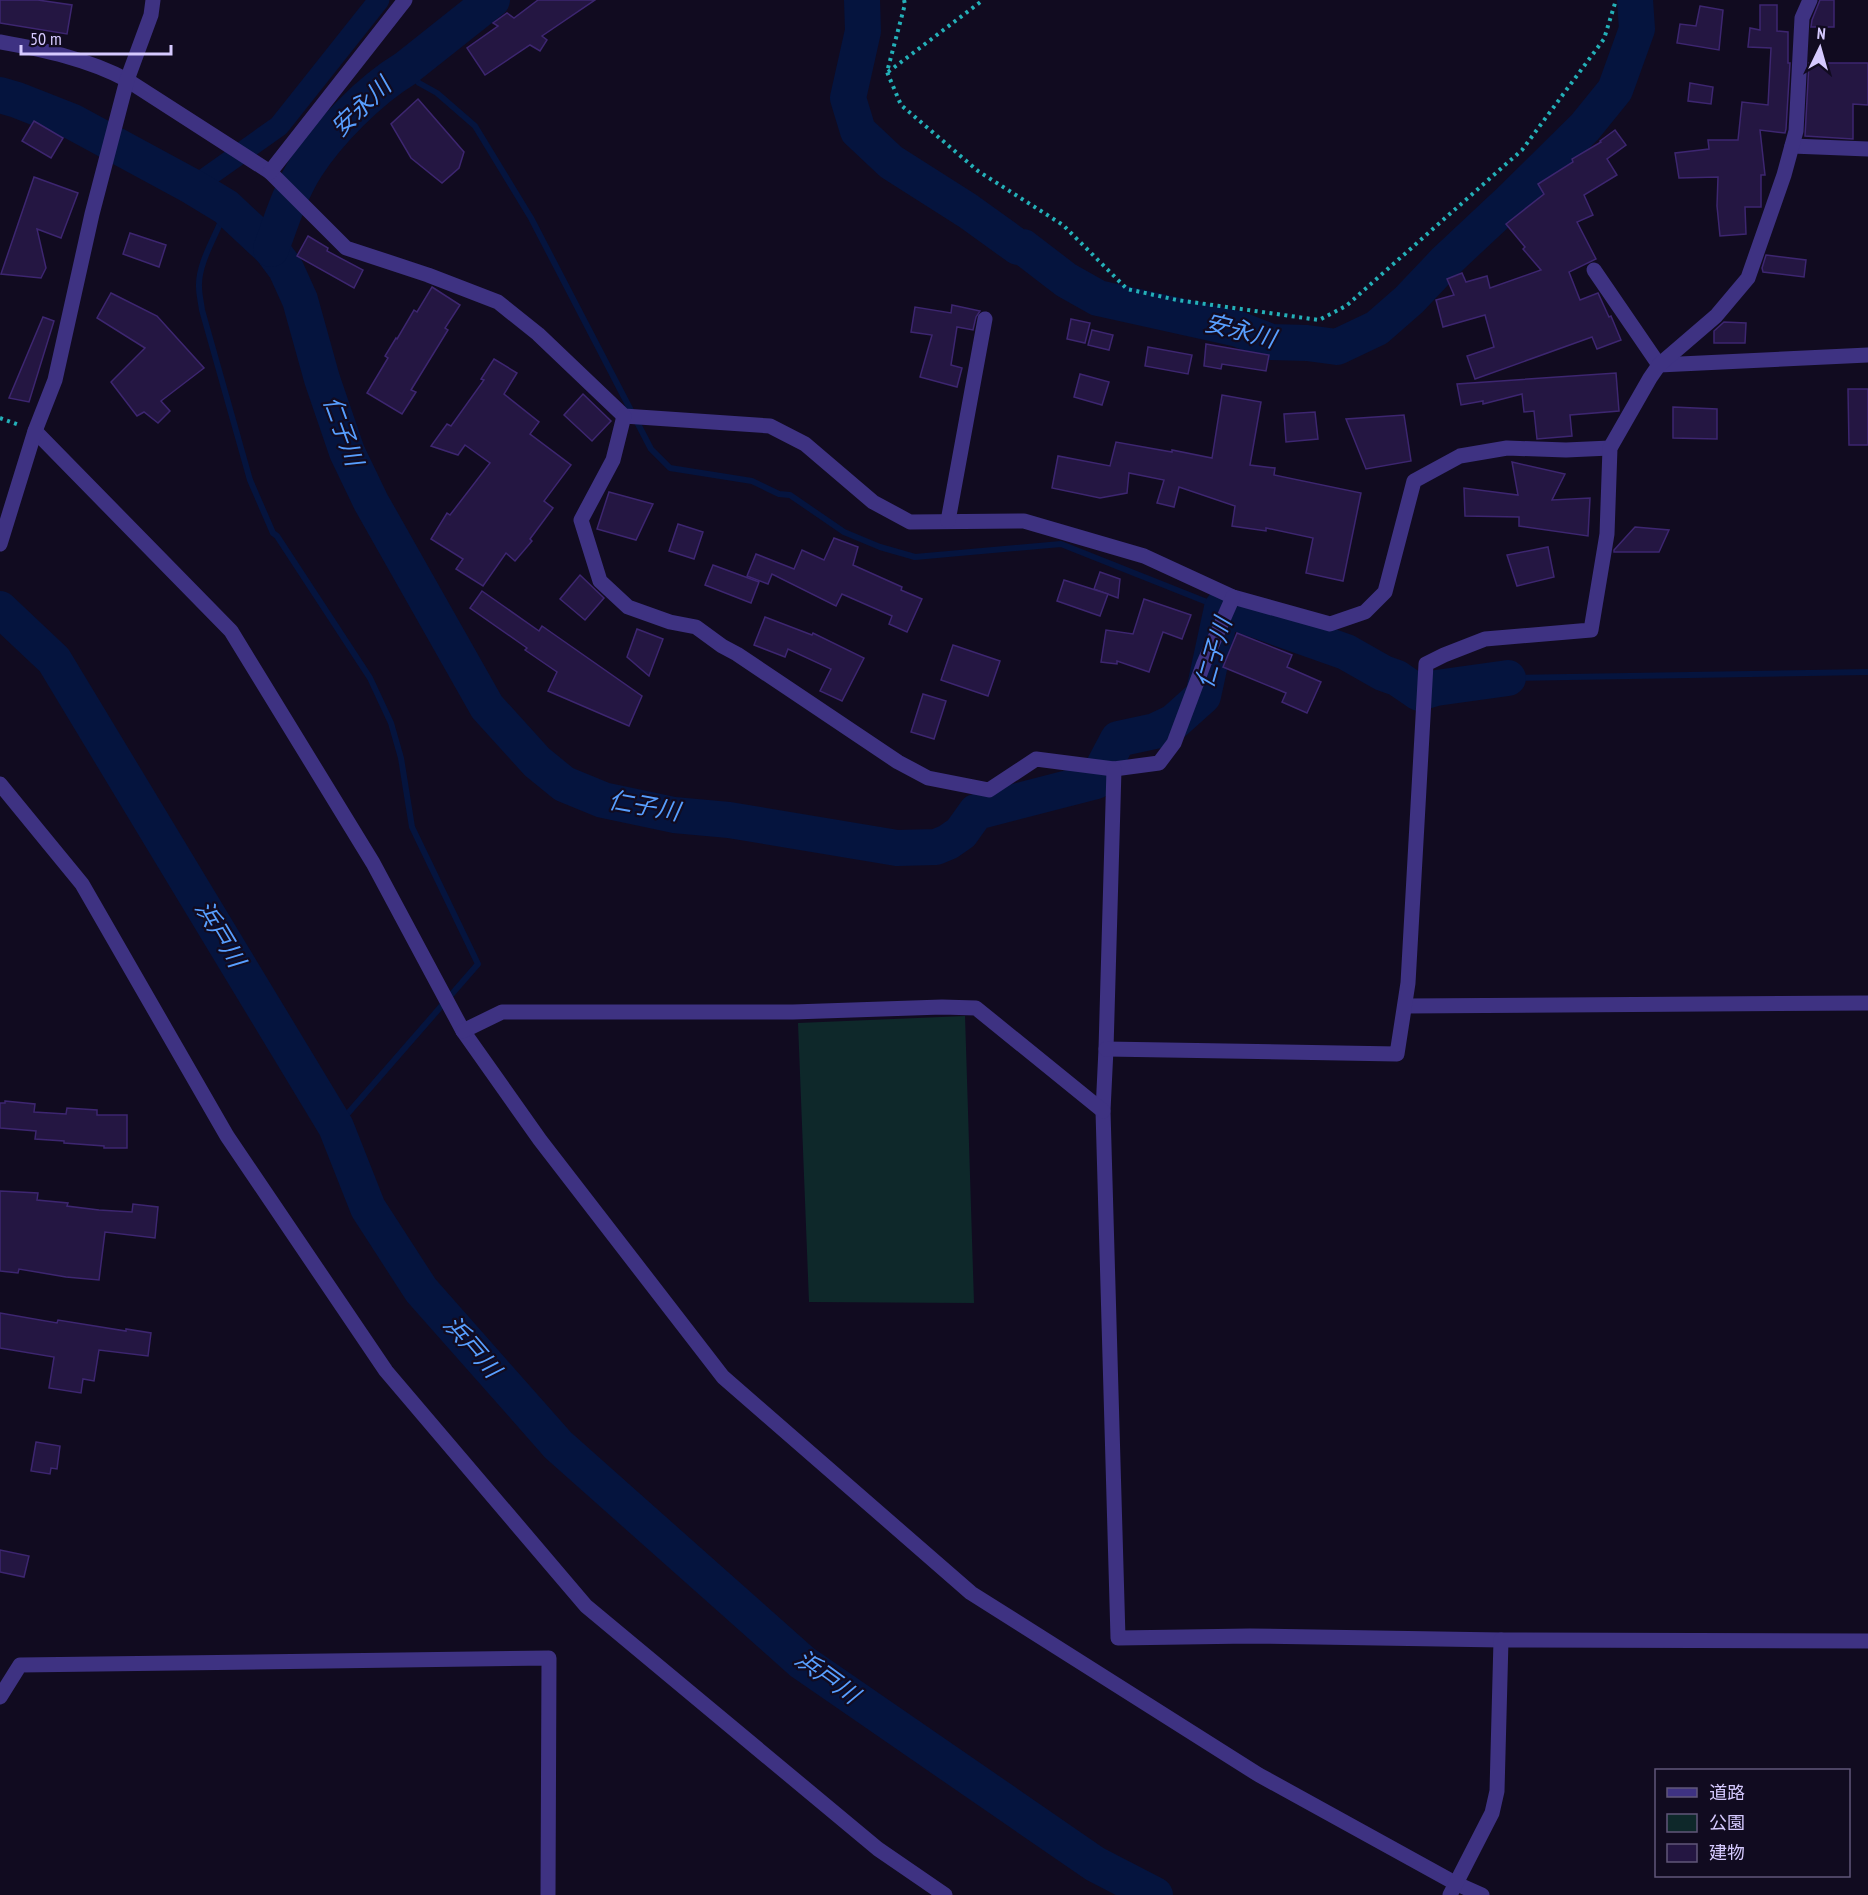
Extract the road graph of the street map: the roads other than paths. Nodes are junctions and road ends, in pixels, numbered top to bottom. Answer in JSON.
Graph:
{"nodes":[{"id":1,"x":153,"y":0,"type":"edge"},
{"id":2,"x":405,"y":0,"type":"edge"},
{"id":3,"x":1810,"y":0,"type":"edge"},
{"id":4,"x":0,"y":42,"type":"edge"},
{"id":5,"x":127,"y":80,"type":"junction"},
{"id":6,"x":1792,"y":146,"type":"junction"},
{"id":7,"x":1868,"y":149,"type":"edge"},
{"id":8,"x":270,"y":172,"type":"junction"},
{"id":9,"x":1594,"y":270,"type":"dead end"},
{"id":10,"x":984,"y":319,"type":"dead end"},
{"id":11,"x":1868,"y":356,"type":"edge"},
{"id":12,"x":1659,"y":365,"type":"junction"},
{"id":13,"x":624,"y":416,"type":"junction"},
{"id":14,"x":35,"y":431,"type":"junction"},
{"id":15,"x":1610,"y":448,"type":"junction"},
{"id":16,"x":948,"y":521,"type":"junction"},
{"id":17,"x":0,"y":544,"type":"edge"},
{"id":18,"x":1233,"y":597,"type":"junction"},
{"id":19,"x":1114,"y":769,"type":"junction"},
{"id":20,"x":0,"y":783,"type":"edge"},
{"id":21,"x":1868,"y":1003,"type":"edge"},
{"id":22,"x":1405,"y":1006,"type":"junction"},
{"id":23,"x":463,"y":1031,"type":"junction"},
{"id":24,"x":1106,"y":1049,"type":"junction"},
{"id":25,"x":1103,"y":1111,"type":"junction"},
{"id":26,"x":1501,"y":1640,"type":"junction"},
{"id":27,"x":1868,"y":1641,"type":"edge"},
{"id":28,"x":0,"y":1697,"type":"edge"},
{"id":29,"x":1453,"y":1889,"type":"edge"},
{"id":30,"x":549,"y":1895,"type":"edge"},
{"id":31,"x":945,"y":1895,"type":"edge"},
{"id":32,"x":1482,"y":1895,"type":"edge"}],
"edges":[{"from":1,"to":5,"type":"street"},
{"from":2,"to":8,"type":"street"},
{"from":3,"to":6,"type":"street"},
{"from":4,"to":5,"type":"street"},
{"from":5,"to":8,"type":"street"},
{"from":5,"to":14,"type":"street"},
{"from":6,"to":7,"type":"street"},
{"from":6,"to":12,"type":"street"},
{"from":8,"to":13,"type":"street"},
{"from":9,"to":12,"type":"street"},
{"from":10,"to":16,"type":"street"},
{"from":11,"to":12,"type":"street"},
{"from":12,"to":15,"type":"street"},
{"from":13,"to":16,"type":"street"},
{"from":13,"to":19,"type":"street"},
{"from":14,"to":17,"type":"street"},
{"from":14,"to":23,"type":"street"},
{"from":15,"to":18,"type":"street"},
{"from":15,"to":22,"type":"street"},
{"from":16,"to":18,"type":"street"},
{"from":18,"to":19,"type":"street"},
{"from":19,"to":24,"type":"street"},
{"from":20,"to":31,"type":"street"},
{"from":21,"to":22,"type":"street"},
{"from":22,"to":24,"type":"street"},
{"from":23,"to":25,"type":"street"},
{"from":23,"to":29,"type":"street"},
{"from":24,"to":25,"type":"street"},
{"from":25,"to":26,"type":"street"},
{"from":26,"to":27,"type":"street"},
{"from":26,"to":29,"type":"street"},
{"from":28,"to":30,"type":"street"},
{"from":29,"to":32,"type":"street"}]}
